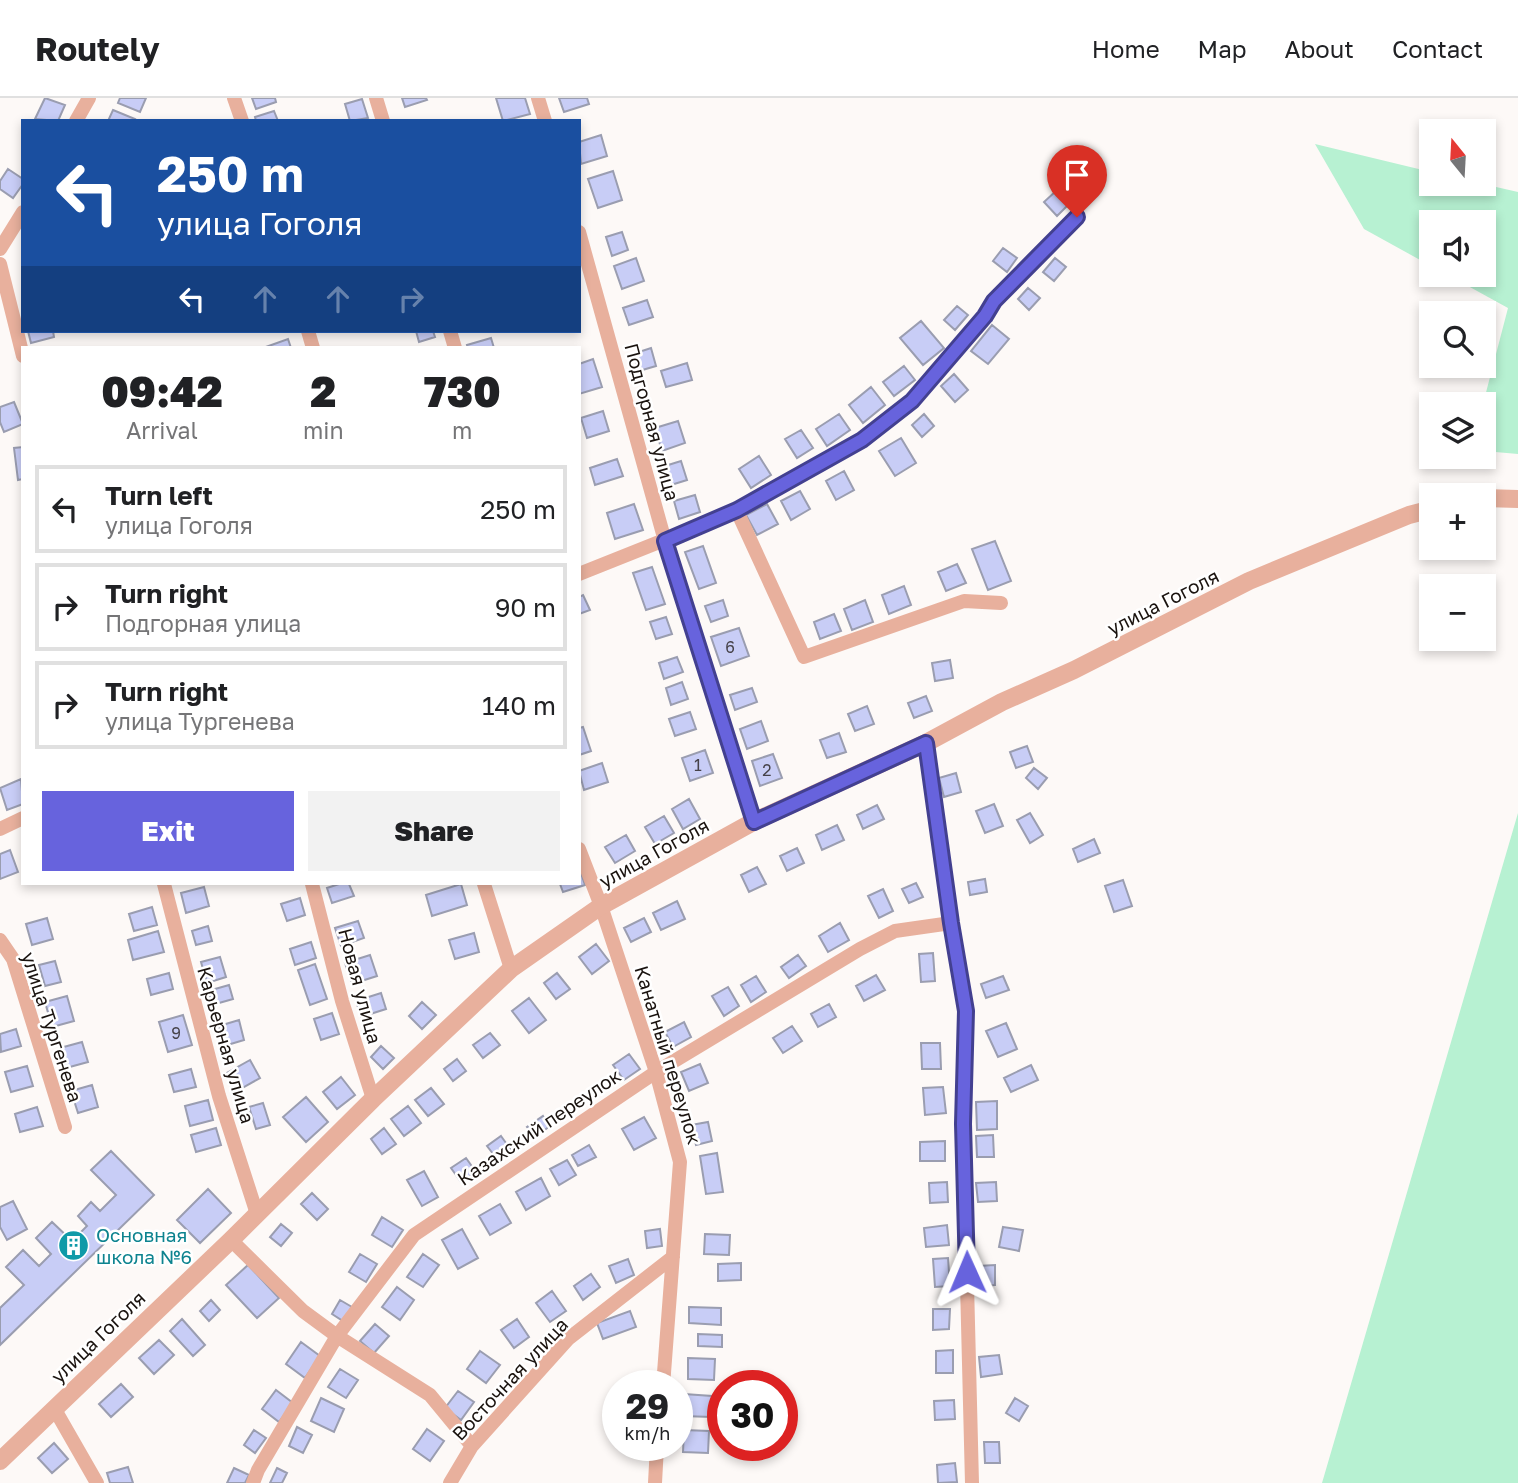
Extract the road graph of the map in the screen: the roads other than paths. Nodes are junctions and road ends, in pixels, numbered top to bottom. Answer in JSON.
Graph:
{"nodes":[{"id":1,"x":89,"y":98,"type":"edge"},
{"id":2,"x":234,"y":98,"type":"edge"},
{"id":3,"x":376,"y":98,"type":"edge"},
{"id":4,"x":538,"y":98,"type":"edge"},
{"id":5,"x":77,"y":119,"type":"edge"},
{"id":6,"x":241,"y":119,"type":"edge"},
{"id":7,"x":382,"y":119,"type":"edge"},
{"id":8,"x":544,"y":119,"type":"edge"},
{"id":9,"x":21,"y":215,"type":"edge"},
{"id":10,"x":1077,"y":217,"type":"dead end"},
{"id":11,"x":581,"y":239,"type":"edge"},
{"id":12,"x":0,"y":248,"type":"edge"},
{"id":13,"x":0,"y":264,"type":"edge"},
{"id":14,"x":21,"y":348,"type":"edge"},
{"id":15,"x":1496,"y":498,"type":"edge"},
{"id":16,"x":1518,"y":499,"type":"edge"},
{"id":17,"x":737,"y":510,"type":"junction"},
{"id":18,"x":1419,"y":512,"type":"edge"},
{"id":19,"x":665,"y":541,"type":"junction"},
{"id":20,"x":581,"y":573,"type":"edge"},
{"id":21,"x":1001,"y":603,"type":"dead end"},
{"id":22,"x":926,"y":743,"type":"junction"},
{"id":23,"x":21,"y":819,"type":"edge"},
{"id":24,"x":754,"y":822,"type":"junction"},
{"id":25,"x":0,"y":829,"type":"edge"},
{"id":26,"x":581,"y":854,"type":"edge"},
{"id":27,"x":164,"y":885,"type":"edge"},
{"id":28,"x":312,"y":885,"type":"edge"},
{"id":29,"x":484,"y":885,"type":"edge"},
{"id":30,"x":601,"y":906,"type":"junction"},
{"id":31,"x":951,"y":923,"type":"junction"},
{"id":32,"x":0,"y":940,"type":"edge"},
{"id":33,"x":512,"y":968,"type":"junction"},
{"id":34,"x":656,"y":1072,"type":"junction"},
{"id":35,"x":373,"y":1099,"type":"junction"},
{"id":36,"x":65,"y":1127,"type":"dead end"},
{"id":37,"x":257,"y":1214,"type":"junction"},
{"id":38,"x":231,"y":1240,"type":"junction"},
{"id":39,"x":673,"y":1257,"type":"junction"},
{"id":40,"x":337,"y":1336,"type":"junction"},
{"id":41,"x":664,"y":1370,"type":"edge"},
{"id":42,"x":54,"y":1408,"type":"junction"},
{"id":43,"x":472,"y":1446,"type":"junction"},
{"id":44,"x":0,"y":1461,"type":"edge"},
{"id":45,"x":656,"y":1461,"type":"edge"},
{"id":46,"x":97,"y":1483,"type":"edge"},
{"id":47,"x":253,"y":1483,"type":"edge"},
{"id":48,"x":450,"y":1483,"type":"edge"},
{"id":49,"x":655,"y":1483,"type":"edge"},
{"id":50,"x":972,"y":1483,"type":"edge"}],
"edges":[{"from":1,"to":5,"type":"street"},
{"from":2,"to":6,"type":"street"},
{"from":3,"to":7,"type":"street"},
{"from":4,"to":8,"type":"street"},
{"from":9,"to":12,"type":"street"},
{"from":10,"to":17,"type":"street"},
{"from":11,"to":19,"type":"street","name":"Подгорная улица"},
{"from":13,"to":14,"type":"street"},
{"from":15,"to":16,"type":"street"},
{"from":17,"to":19,"type":"street"},
{"from":17,"to":21,"type":"street"},
{"from":18,"to":22,"type":"street","name":"улица Гоголя"},
{"from":19,"to":20,"type":"street"},
{"from":19,"to":24,"type":"street","name":"Подгорная улица"},
{"from":22,"to":24,"type":"street","name":"улица Гоголя"},
{"from":22,"to":31,"type":"street"},
{"from":23,"to":25,"type":"street"},
{"from":24,"to":30,"type":"street","name":"улица Гоголя"},
{"from":26,"to":30,"type":"street","name":"Канатный переулок"},
{"from":27,"to":37,"type":"street","name":"Карьерная улица"},
{"from":28,"to":35,"type":"street","name":"Новая улица"},
{"from":29,"to":33,"type":"street"},
{"from":30,"to":33,"type":"street","name":"улица Гоголя"},
{"from":30,"to":34,"type":"street","name":"Канатный переулок"},
{"from":31,"to":34,"type":"street","name":"Казахский переулок"},
{"from":31,"to":50,"type":"street"},
{"from":32,"to":36,"type":"street","name":"улица Тургенева"},
{"from":33,"to":35,"type":"street","name":"улица Гоголя"},
{"from":34,"to":39,"type":"street","name":"Канатный переулок"},
{"from":34,"to":40,"type":"street","name":"Казахский переулок"},
{"from":35,"to":37,"type":"street","name":"улица Гоголя"},
{"from":37,"to":38,"type":"street","name":"улица Гоголя"},
{"from":38,"to":40,"type":"street"},
{"from":38,"to":42,"type":"street","name":"улица Гоголя"},
{"from":39,"to":41,"type":"street","name":"Канатный переулок"},
{"from":39,"to":43,"type":"street","name":"Восточная улица"},
{"from":40,"to":43,"type":"street"},
{"from":40,"to":47,"type":"street","name":"Казахский переулок"},
{"from":42,"to":44,"type":"street","name":"улица Гоголя"},
{"from":42,"to":46,"type":"street"},
{"from":43,"to":48,"type":"street","name":"Восточная улица"},
{"from":45,"to":49,"type":"street"}]}
